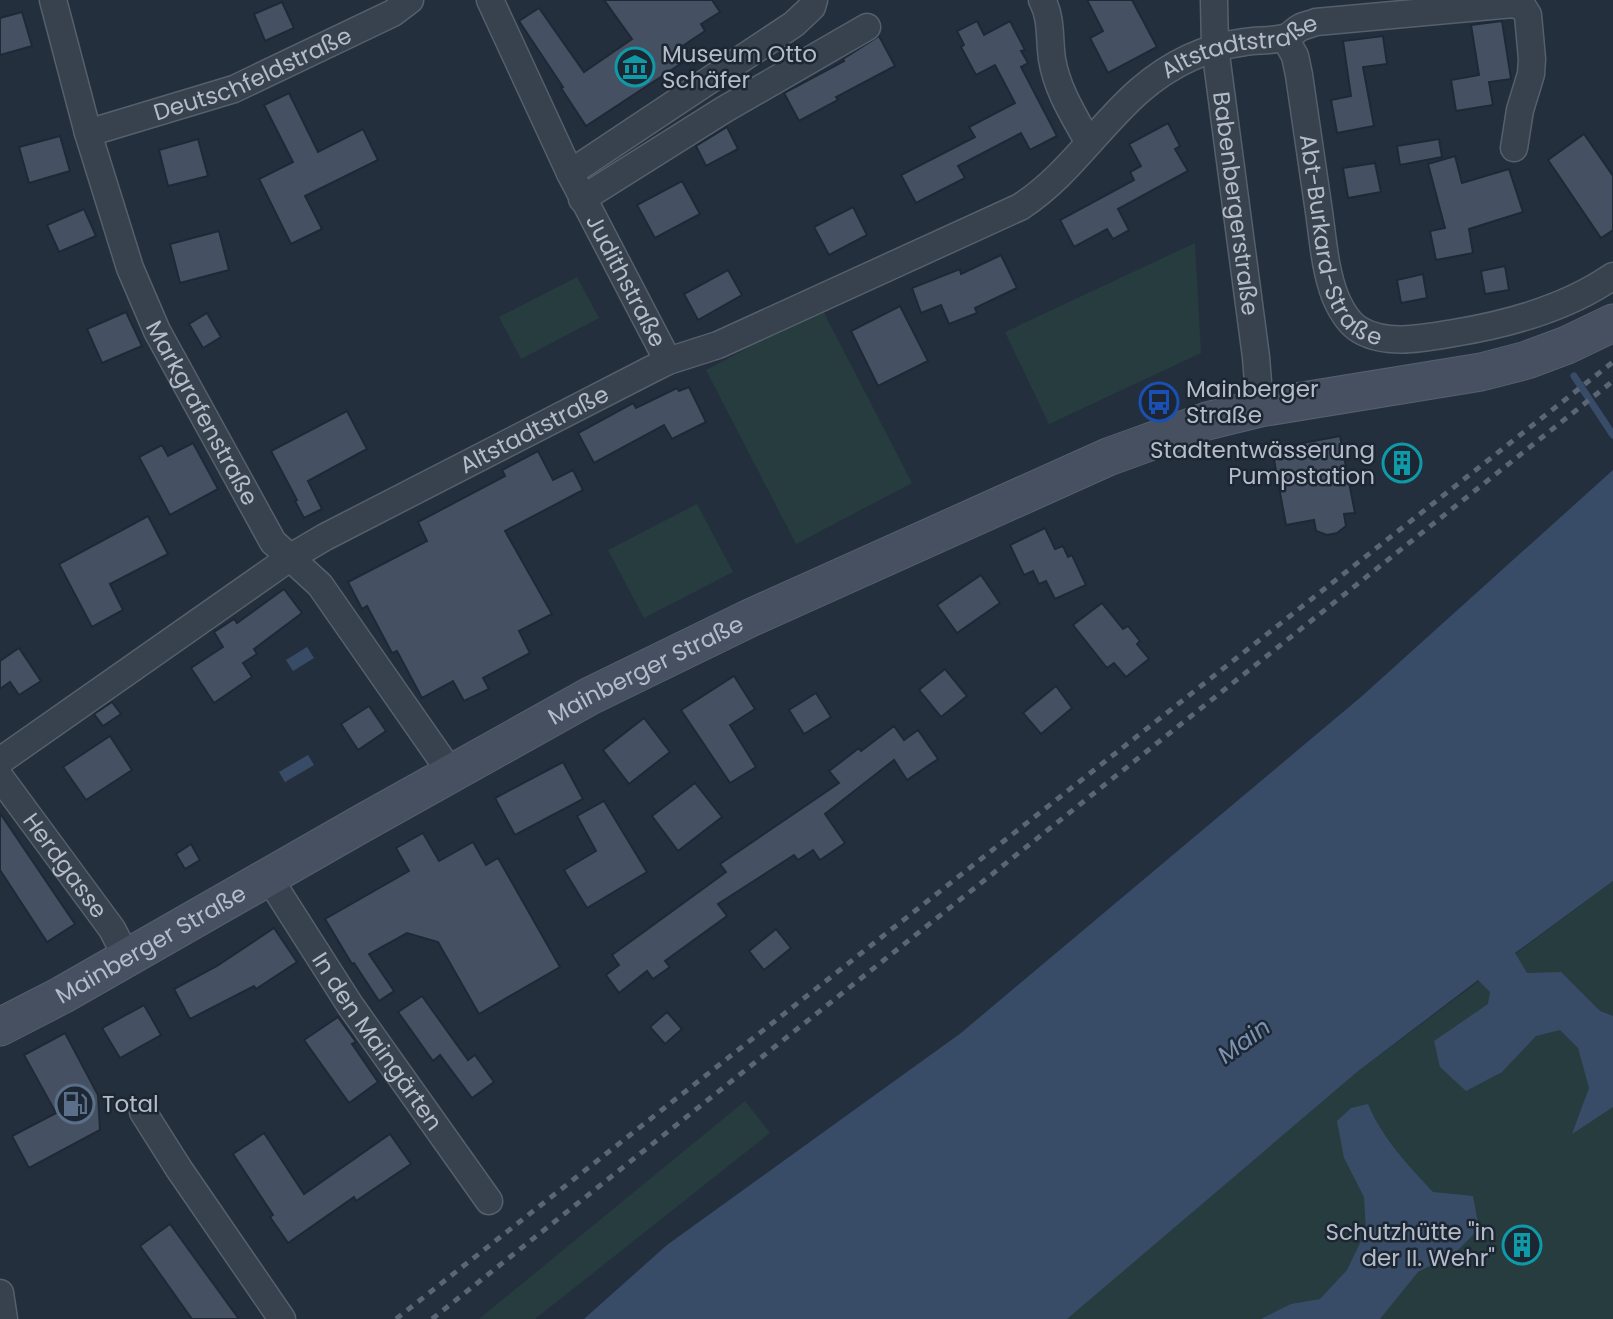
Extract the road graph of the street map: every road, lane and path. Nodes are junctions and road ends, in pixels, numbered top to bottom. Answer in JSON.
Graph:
{"nodes":[{"id":1,"x":53,"y":0,"type":"edge"},
{"id":2,"x":410,"y":0,"type":"edge"},
{"id":3,"x":490,"y":0,"type":"edge"},
{"id":4,"x":814,"y":0,"type":"edge"},
{"id":5,"x":1042,"y":0,"type":"edge"},
{"id":6,"x":1214,"y":0,"type":"edge"},
{"id":7,"x":1500,"y":2,"type":"edge"},
{"id":8,"x":867,"y":26,"type":"dead end"},
{"id":9,"x":1284,"y":38,"type":"junction"},
{"id":10,"x":1215,"y":47,"type":"junction"},
{"id":11,"x":88,"y":133,"type":"junction"},
{"id":12,"x":1089,"y":143,"type":"junction"},
{"id":13,"x":1514,"y":148,"type":"dead end"},
{"id":14,"x":570,"y":173,"type":"junction"},
{"id":15,"x":582,"y":199,"type":"junction"},
{"id":16,"x":1613,"y":276,"type":"edge"},
{"id":17,"x":1613,"y":323,"type":"edge"},
{"id":18,"x":668,"y":361,"type":"junction"},
{"id":19,"x":1260,"y":408,"type":"junction"},
{"id":20,"x":291,"y":557,"type":"junction"},
{"id":21,"x":0,"y":761,"type":"edge"},
{"id":22,"x":451,"y":773,"type":"junction"},
{"id":23,"x":0,"y":777,"type":"edge"},
{"id":24,"x":269,"y":878,"type":"junction"},
{"id":25,"x":127,"y":958,"type":"junction"},
{"id":26,"x":0,"y":1027,"type":"edge"},
{"id":27,"x":143,"y":1112,"type":"dead end"},
{"id":28,"x":489,"y":1201,"type":"dead end"},
{"id":29,"x":0,"y":1293,"type":"edge"},
{"id":30,"x":4,"y":1319,"type":"edge"},
{"id":31,"x":282,"y":1319,"type":"edge"}],
"edges":[{"from":1,"to":11,"type":"street","name":"Markgrafenstraße"},
{"from":2,"to":11,"type":"street","name":"Deutschfeldstraße"},
{"from":3,"to":14,"type":"street","name":"Judithstraße"},
{"from":4,"to":14,"type":"street"},
{"from":5,"to":12,"type":"street"},
{"from":6,"to":10,"type":"street","name":"Babenbergerstraße"},
{"from":7,"to":9,"type":"street","name":"Altstadtstraße"},
{"from":7,"to":13,"type":"street"},
{"from":8,"to":15,"type":"street","name":"Judithstraße"},
{"from":9,"to":10,"type":"street","name":"Altstadtstraße"},
{"from":9,"to":16,"type":"street","name":"Abt-Burkard-Straße"},
{"from":10,"to":12,"type":"street","name":"Altstadtstraße"},
{"from":10,"to":19,"type":"street","name":"Babenbergerstraße"},
{"from":11,"to":20,"type":"street","name":"Markgrafenstraße"},
{"from":12,"to":18,"type":"street","name":"Altstadtstraße"},
{"from":14,"to":15,"type":"street","name":"Judithstraße"},
{"from":15,"to":18,"type":"street","name":"Judithstraße"},
{"from":17,"to":19,"type":"main road","name":"Mainberger Straße"},
{"from":18,"to":20,"type":"street","name":"Altstadtstraße"},
{"from":19,"to":22,"type":"main road","name":"Mainberger Straße"},
{"from":20,"to":21,"type":"street","name":"Altstadtstraße"},
{"from":20,"to":22,"type":"street","name":"Markgrafenstraße"},
{"from":22,"to":24,"type":"main road","name":"Mainberger Straße"},
{"from":23,"to":25,"type":"street","name":"Herdgasse"},
{"from":24,"to":25,"type":"main road","name":"Mainberger Straße"},
{"from":24,"to":28,"type":"street","name":"In den Maingärten"},
{"from":25,"to":26,"type":"main road","name":"Mainberger Straße"},
{"from":27,"to":31,"type":"street"},
{"from":29,"to":30,"type":"street"}]}
